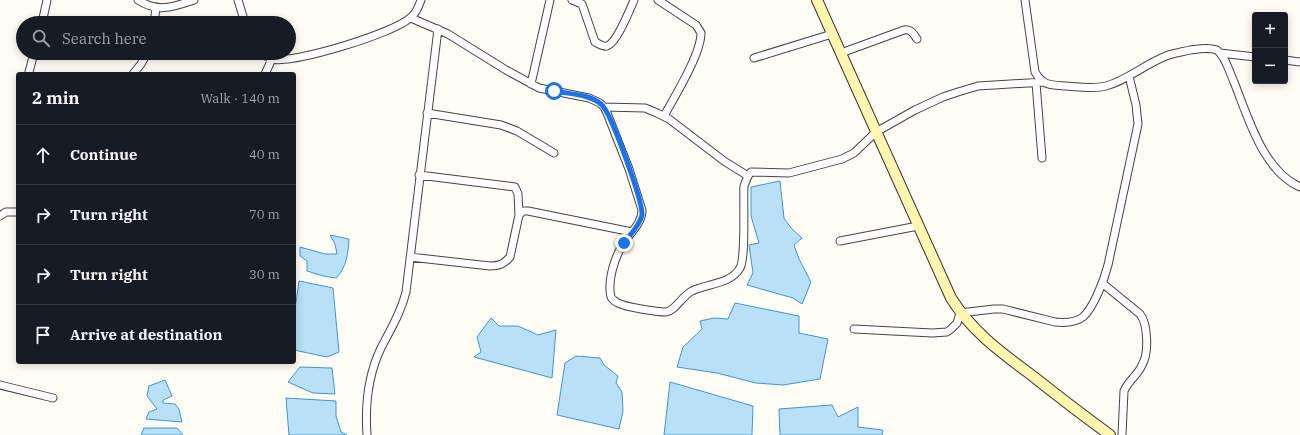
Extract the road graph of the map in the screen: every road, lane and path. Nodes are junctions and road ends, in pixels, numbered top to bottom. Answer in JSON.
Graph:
{"nodes":[{"id":1,"x":47,"y":0,"type":"edge"},
{"id":2,"x":138,"y":0,"type":"edge"},
{"id":3,"x":194,"y":0,"type":"edge"},
{"id":4,"x":238,"y":0,"type":"edge"},
{"id":5,"x":421,"y":0,"type":"edge"},
{"id":6,"x":550,"y":0,"type":"edge"},
{"id":7,"x":572,"y":0,"type":"edge"},
{"id":8,"x":634,"y":0,"type":"edge"},
{"id":9,"x":658,"y":0,"type":"edge"},
{"id":10,"x":817,"y":0,"type":"edge"},
{"id":11,"x":1025,"y":0,"type":"edge"},
{"id":12,"x":156,"y":8,"type":"junction"},
{"id":13,"x":44,"y":16,"type":"edge"},
{"id":14,"x":155,"y":16,"type":"edge"},
{"id":15,"x":243,"y":16,"type":"edge"},
{"id":16,"x":412,"y":18,"type":"junction"},
{"id":17,"x":438,"y":29,"type":"junction"},
{"id":18,"x":832,"y":34,"type":"junction"},
{"id":19,"x":917,"y":39,"type":"dead end"},
{"id":20,"x":841,"y":53,"type":"junction"},
{"id":21,"x":1220,"y":53,"type":"junction"},
{"id":22,"x":296,"y":57,"type":"edge"},
{"id":23,"x":1252,"y":57,"type":"edge"},
{"id":24,"x":754,"y":58,"type":"dead end"},
{"id":25,"x":32,"y":60,"type":"edge"},
{"id":26,"x":144,"y":60,"type":"edge"},
{"id":27,"x":271,"y":60,"type":"edge"},
{"id":28,"x":1288,"y":60,"type":"edge"},
{"id":29,"x":1300,"y":62,"type":"edge"},
{"id":30,"x":29,"y":72,"type":"dead end"},
{"id":31,"x":134,"y":72,"type":"edge"},
{"id":32,"x":265,"y":72,"type":"edge"},
{"id":33,"x":1129,"y":76,"type":"junction"},
{"id":34,"x":1040,"y":83,"type":"junction"},
{"id":35,"x":531,"y":84,"type":"junction"},
{"id":36,"x":604,"y":107,"type":"junction"},
{"id":37,"x":427,"y":113,"type":"junction"},
{"id":38,"x":664,"y":116,"type":"junction"},
{"id":39,"x":876,"y":132,"type":"junction"},
{"id":40,"x":554,"y":153,"type":"dead end"},
{"id":41,"x":1042,"y":158,"type":"dead end"},
{"id":42,"x":419,"y":175,"type":"junction"},
{"id":43,"x":748,"y":176,"type":"junction"},
{"id":44,"x":1300,"y":187,"type":"edge"},
{"id":45,"x":16,"y":212,"type":"edge"},
{"id":46,"x":0,"y":215,"type":"edge"},
{"id":47,"x":519,"y":215,"type":"junction"},
{"id":48,"x":918,"y":226,"type":"junction"},
{"id":49,"x":632,"y":232,"type":"junction"},
{"id":50,"x":840,"y":241,"type":"dead end"},
{"id":51,"x":410,"y":257,"type":"junction"},
{"id":52,"x":1102,"y":283,"type":"junction"},
{"id":53,"x":960,"y":313,"type":"junction"},
{"id":54,"x":854,"y":328,"type":"dead end"},
{"id":55,"x":0,"y":385,"type":"edge"},
{"id":56,"x":53,"y":398,"type":"dead end"},
{"id":57,"x":367,"y":435,"type":"edge"},
{"id":58,"x":1110,"y":435,"type":"edge"},
{"id":59,"x":1122,"y":435,"type":"edge"}],
"edges":[{"from":1,"to":13,"type":"street"},
{"from":2,"to":12,"type":"street"},
{"from":3,"to":12,"type":"street"},
{"from":4,"to":15,"type":"street"},
{"from":5,"to":16,"type":"street"},
{"from":6,"to":35,"type":"street"},
{"from":7,"to":8,"type":"street"},
{"from":9,"to":38,"type":"street"},
{"from":10,"to":18,"type":"street"},
{"from":11,"to":34,"type":"street"},
{"from":12,"to":14,"type":"street"},
{"from":16,"to":17,"type":"street"},
{"from":16,"to":22,"type":"street"},
{"from":17,"to":35,"type":"street"},
{"from":17,"to":37,"type":"street"},
{"from":18,"to":20,"type":"street"},
{"from":18,"to":24,"type":"street"},
{"from":19,"to":20,"type":"street"},
{"from":20,"to":39,"type":"street"},
{"from":21,"to":23,"type":"street"},
{"from":21,"to":33,"type":"street"},
{"from":21,"to":44,"type":"street"},
{"from":25,"to":30,"type":"street"},
{"from":26,"to":31,"type":"street"},
{"from":27,"to":32,"type":"street"},
{"from":28,"to":29,"type":"street"},
{"from":33,"to":34,"type":"street"},
{"from":33,"to":52,"type":"street"},
{"from":34,"to":39,"type":"street"},
{"from":34,"to":41,"type":"street"},
{"from":35,"to":36,"type":"street"},
{"from":36,"to":38,"type":"street"},
{"from":36,"to":49,"type":"street"},
{"from":37,"to":40,"type":"street"},
{"from":37,"to":42,"type":"street"},
{"from":38,"to":43,"type":"street"},
{"from":39,"to":43,"type":"street"},
{"from":39,"to":48,"type":"street"},
{"from":42,"to":47,"type":"street"},
{"from":42,"to":51,"type":"street"},
{"from":43,"to":49,"type":"street"},
{"from":45,"to":46,"type":"street"},
{"from":47,"to":49,"type":"street"},
{"from":47,"to":51,"type":"street"},
{"from":48,"to":50,"type":"street"},
{"from":48,"to":53,"type":"street"},
{"from":51,"to":57,"type":"street"},
{"from":52,"to":53,"type":"street"},
{"from":52,"to":59,"type":"street"},
{"from":53,"to":54,"type":"street"},
{"from":53,"to":58,"type":"street"},
{"from":55,"to":56,"type":"street"}]}
